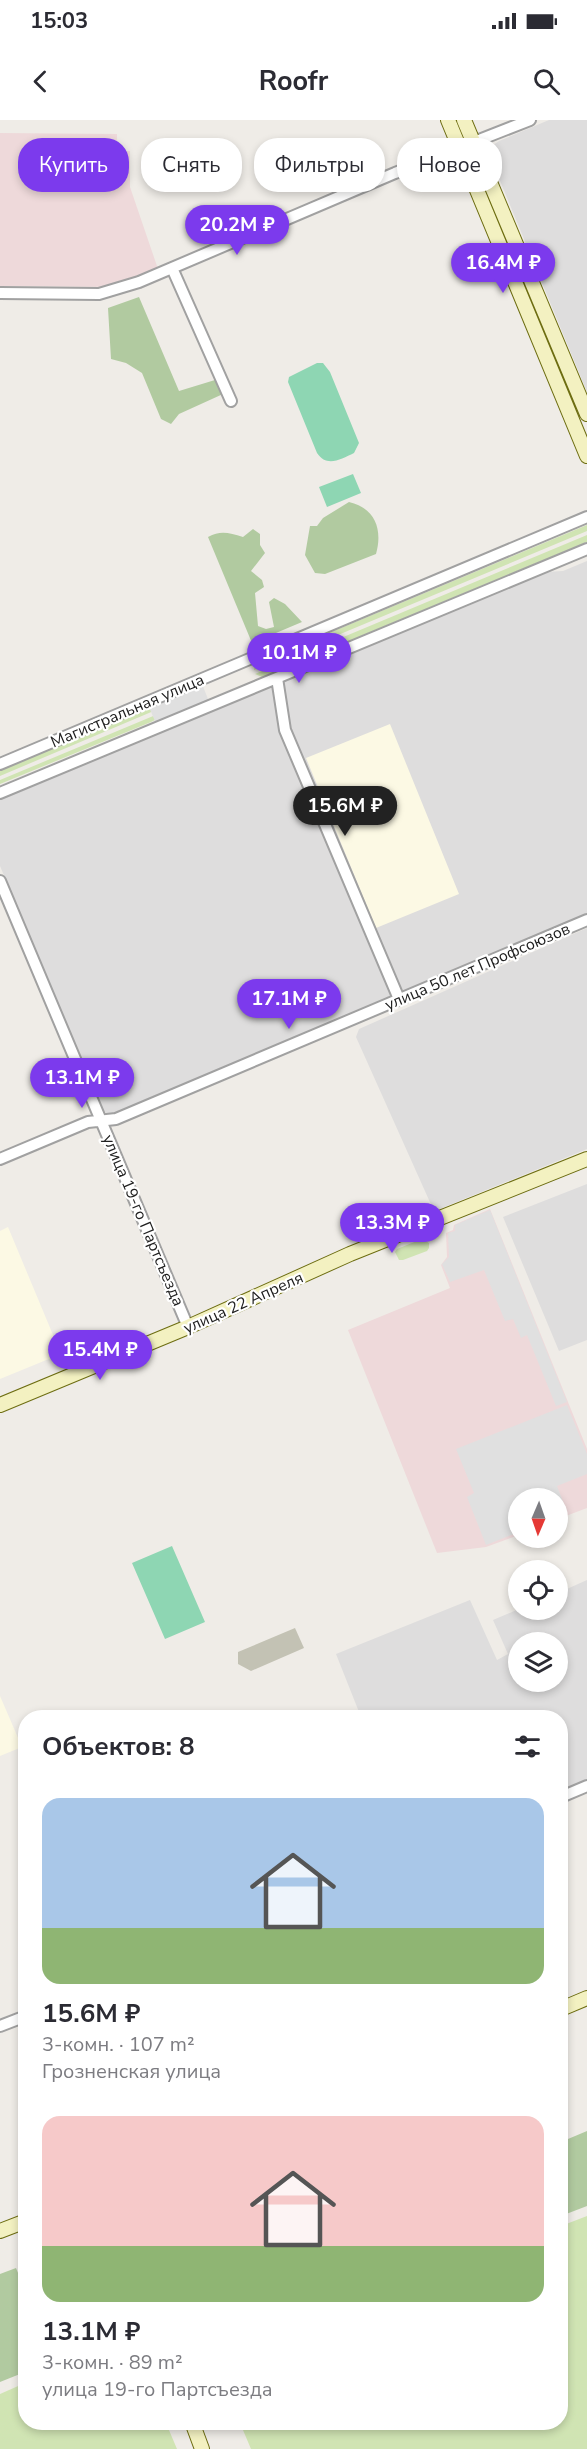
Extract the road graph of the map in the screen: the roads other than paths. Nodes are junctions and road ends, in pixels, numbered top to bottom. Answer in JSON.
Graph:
{"nodes":[{"id":1,"x":448,"y":120,"type":"edge"},
{"id":2,"x":464,"y":120,"type":"edge"},
{"id":3,"x":530,"y":120,"type":"edge"},
{"id":4,"x":455,"y":138,"type":"edge"},
{"id":5,"x":472,"y":138,"type":"edge"},
{"id":6,"x":488,"y":138,"type":"edge"},
{"id":7,"x":397,"y":172,"type":"edge"},
{"id":8,"x":478,"y":192,"type":"edge"},
{"id":9,"x":494,"y":192,"type":"edge"},
{"id":10,"x":172,"y":268,"type":"junction"},
{"id":11,"x":0,"y":293,"type":"edge"},
{"id":12,"x":231,"y":401,"type":"dead end"},
{"id":13,"x":587,"y":414,"type":"edge"},
{"id":14,"x":587,"y":456,"type":"edge"},
{"id":15,"x":587,"y":517,"type":"edge"},
{"id":16,"x":587,"y":549,"type":"edge"},
{"id":17,"x":277,"y":678,"type":"junction"},
{"id":18,"x":0,"y":764,"type":"edge"},
{"id":19,"x":0,"y":793,"type":"edge"},
{"id":20,"x":0,"y":881,"type":"edge"},
{"id":21,"x":587,"y":920,"type":"edge"},
{"id":22,"x":399,"y":999,"type":"junction"},
{"id":23,"x":103,"y":1122,"type":"junction"},
{"id":24,"x":0,"y":1159,"type":"edge"},
{"id":25,"x":587,"y":1159,"type":"edge"},
{"id":26,"x":188,"y":1327,"type":"junction"},
{"id":27,"x":0,"y":1405,"type":"edge"},
{"id":28,"x":587,"y":1786,"type":"edge"},
{"id":29,"x":568,"y":1794,"type":"edge"},
{"id":30,"x":587,"y":1998,"type":"edge"},
{"id":31,"x":568,"y":2006,"type":"edge"},
{"id":32,"x":18,"y":2019,"type":"edge"},
{"id":33,"x":0,"y":2026,"type":"edge"},
{"id":34,"x":18,"y":2224,"type":"edge"},
{"id":35,"x":0,"y":2231,"type":"edge"},
{"id":36,"x":195,"y":2430,"type":"edge"},
{"id":37,"x":202,"y":2449,"type":"edge"}],
"edges":[{"from":1,"to":4,"type":"main road"},
{"from":2,"to":5,"type":"main road"},
{"from":3,"to":6,"type":"street"},
{"from":7,"to":10,"type":"street"},
{"from":8,"to":14,"type":"main road"},
{"from":9,"to":13,"type":"main road"},
{"from":10,"to":11,"type":"street"},
{"from":10,"to":12,"type":"street"},
{"from":15,"to":18,"type":"street","name":"Магистральная улица"},
{"from":16,"to":17,"type":"street","name":"Магистральная улица"},
{"from":17,"to":19,"type":"street","name":"Магистральная улица"},
{"from":17,"to":22,"type":"street"},
{"from":20,"to":23,"type":"street","name":"улица 19-го Партсъезда"},
{"from":21,"to":22,"type":"street","name":"улица 50 лет Профсоюзов"},
{"from":22,"to":23,"type":"street","name":"улица 50 лет Профсоюзов"},
{"from":23,"to":24,"type":"street","name":"улица 50 лет Профсоюзов"},
{"from":23,"to":26,"type":"street","name":"улица 19-го Партсъезда"},
{"from":25,"to":26,"type":"main road","name":"улица 22 Апреля"},
{"from":26,"to":27,"type":"main road","name":"улица 22 Апреля"},
{"from":28,"to":29,"type":"street"},
{"from":30,"to":31,"type":"main road"},
{"from":32,"to":33,"type":"street"},
{"from":34,"to":35,"type":"main road"},
{"from":36,"to":37,"type":"main road"}]}
